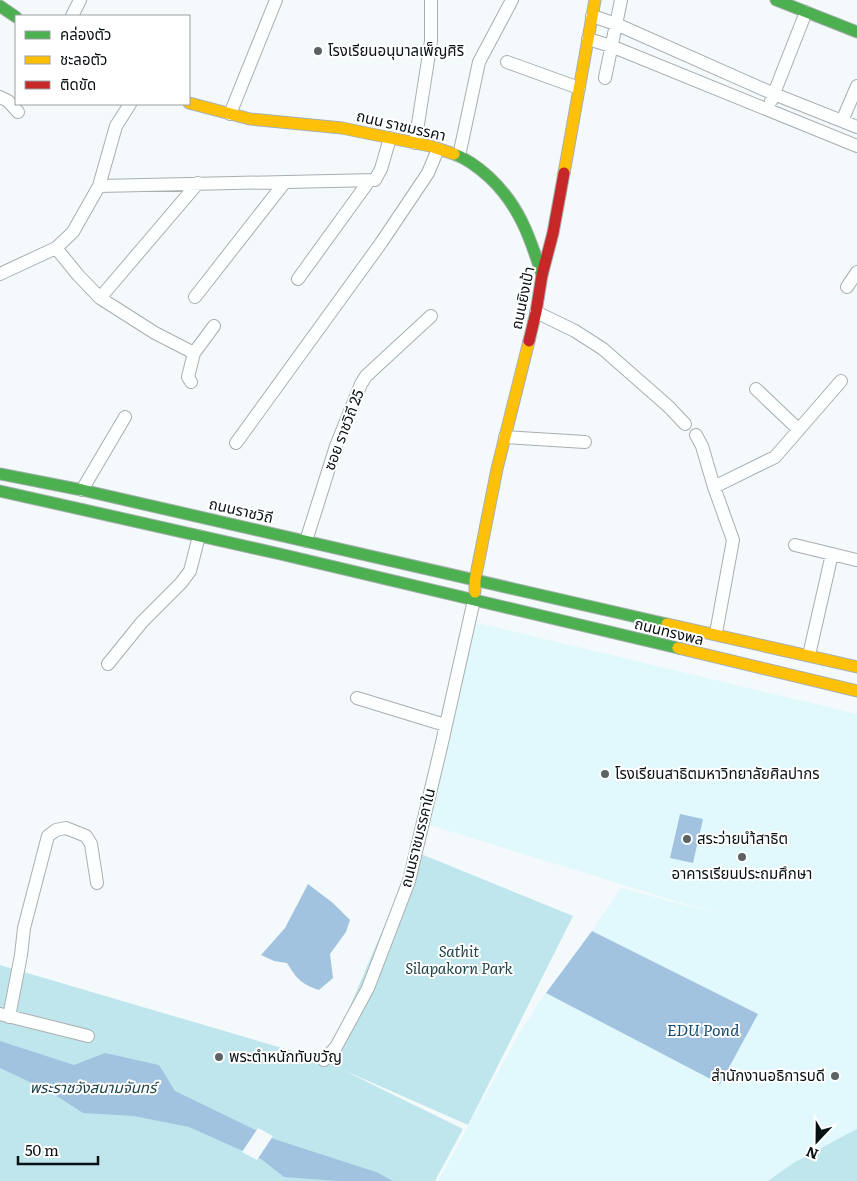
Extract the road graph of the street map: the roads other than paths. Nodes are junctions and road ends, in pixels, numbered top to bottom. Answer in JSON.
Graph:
{"nodes":[{"id":1,"x":80,"y":0,"type":"edge"},
{"id":2,"x":276,"y":0,"type":"edge"},
{"id":3,"x":432,"y":0,"type":"edge"},
{"id":4,"x":512,"y":0,"type":"edge"},
{"id":5,"x":595,"y":0,"type":"edge"},
{"id":6,"x":620,"y":0,"type":"edge"},
{"id":7,"x":776,"y":0,"type":"edge"},
{"id":8,"x":791,"y":3,"type":"edge"},
{"id":9,"x":0,"y":6,"type":"edge"},
{"id":10,"x":806,"y":12,"type":"junction"},
{"id":11,"x":72,"y":15,"type":"edge"},
{"id":12,"x":15,"y":16,"type":"edge"},
{"id":13,"x":592,"y":16,"type":"junction"},
{"id":14,"x":616,"y":24,"type":"junction"},
{"id":15,"x":857,"y":32,"type":"edge"},
{"id":16,"x":588,"y":39,"type":"junction"},
{"id":17,"x":611,"y":46,"type":"junction"},
{"id":18,"x":507,"y":62,"type":"dead end"},
{"id":19,"x":605,"y":78,"type":"dead end"},
{"id":20,"x":857,"y":86,"type":"edge"},
{"id":21,"x":579,"y":88,"type":"junction"},
{"id":22,"x":774,"y":94,"type":"junction"},
{"id":23,"x":0,"y":97,"type":"edge"},
{"id":24,"x":190,"y":103,"type":"edge"},
{"id":25,"x":129,"y":105,"type":"edge"},
{"id":26,"x":768,"y":111,"type":"junction"},
{"id":27,"x":18,"y":112,"type":"dead end"},
{"id":28,"x":230,"y":114,"type":"junction"},
{"id":29,"x":842,"y":121,"type":"junction"},
{"id":30,"x":857,"y":127,"type":"edge"},
{"id":31,"x":390,"y":138,"type":"junction"},
{"id":32,"x":416,"y":143,"type":"junction"},
{"id":33,"x":857,"y":146,"type":"edge"},
{"id":34,"x":438,"y":149,"type":"junction"},
{"id":35,"x":459,"y":156,"type":"junction"},
{"id":36,"x":369,"y":181,"type":"junction"},
{"id":37,"x":285,"y":182,"type":"junction"},
{"id":38,"x":198,"y":183,"type":"junction"},
{"id":39,"x":99,"y":186,"type":"junction"},
{"id":40,"x":554,"y":233,"type":"junction"},
{"id":41,"x":530,"y":238,"type":"junction"},
{"id":42,"x":56,"y":248,"type":"junction"},
{"id":43,"x":857,"y":272,"type":"edge"},
{"id":44,"x":0,"y":274,"type":"edge"},
{"id":45,"x":542,"y":275,"type":"junction"},
{"id":46,"x":298,"y":279,"type":"dead end"},
{"id":47,"x":847,"y":287,"type":"dead end"},
{"id":48,"x":195,"y":296,"type":"dead end"},
{"id":49,"x":100,"y":298,"type":"junction"},
{"id":50,"x":536,"y":312,"type":"junction"},
{"id":51,"x":431,"y":316,"type":"dead end"},
{"id":52,"x":214,"y":326,"type":"dead end"},
{"id":53,"x":194,"y":353,"type":"junction"},
{"id":54,"x":841,"y":381,"type":"dead end"},
{"id":55,"x":192,"y":382,"type":"dead end"},
{"id":56,"x":756,"y":389,"type":"dead end"},
{"id":57,"x":125,"y":417,"type":"dead end"},
{"id":58,"x":685,"y":424,"type":"dead end"},
{"id":59,"x":798,"y":430,"type":"junction"},
{"id":60,"x":696,"y":435,"type":"dead end"},
{"id":61,"x":505,"y":437,"type":"junction"},
{"id":62,"x":585,"y":442,"type":"dead end"},
{"id":63,"x":236,"y":443,"type":"dead end"},
{"id":64,"x":0,"y":474,"type":"edge"},
{"id":65,"x":714,"y":487,"type":"junction"},
{"id":66,"x":82,"y":490,"type":"junction"},
{"id":67,"x":0,"y":491,"type":"edge"},
{"id":68,"x":199,"y":536,"type":"junction"},
{"id":69,"x":306,"y":541,"type":"junction"},
{"id":70,"x":795,"y":545,"type":"dead end"},
{"id":71,"x":832,"y":554,"type":"junction"},
{"id":72,"x":856,"y":560,"type":"edge"},
{"id":73,"x":475,"y":580,"type":"junction"},
{"id":74,"x":474,"y":600,"type":"junction"},
{"id":75,"x":716,"y":633,"type":"junction"},
{"id":76,"x":808,"y":655,"type":"junction"},
{"id":77,"x":108,"y":664,"type":"dead end"},
{"id":78,"x":857,"y":666,"type":"edge"},
{"id":79,"x":857,"y":692,"type":"edge"},
{"id":80,"x":357,"y":698,"type":"dead end"},
{"id":81,"x":445,"y":725,"type":"junction"},
{"id":82,"x":97,"y":883,"type":"dead end"},
{"id":83,"x":4,"y":1015,"type":"edge"},
{"id":84,"x":88,"y":1036,"type":"dead end"},
{"id":85,"x":324,"y":1060,"type":"dead end"}],
"edges":[{"from":1,"to":11,"type":"street"},
{"from":2,"to":28,"type":"street"},
{"from":3,"to":32,"type":"street"},
{"from":4,"to":35,"type":"street"},
{"from":5,"to":13,"type":"main road","name":"ถนนยิงเป้า"},
{"from":6,"to":14,"type":"street"},
{"from":7,"to":8,"type":"main road"},
{"from":8,"to":10,"type":"main road"},
{"from":9,"to":12,"type":"main road"},
{"from":10,"to":15,"type":"main road"},
{"from":10,"to":22,"type":"street"},
{"from":13,"to":14,"type":"street"},
{"from":13,"to":16,"type":"main road","name":"ถนนยิงเป้า"},
{"from":14,"to":17,"type":"street"},
{"from":14,"to":22,"type":"street"},
{"from":16,"to":17,"type":"street"},
{"from":16,"to":21,"type":"main road","name":"ถนนยิงเป้า"},
{"from":17,"to":19,"type":"street"},
{"from":17,"to":26,"type":"street"},
{"from":18,"to":21,"type":"street"},
{"from":20,"to":29,"type":"street"},
{"from":21,"to":40,"type":"main road","name":"ถนนยิงเป้า"},
{"from":22,"to":26,"type":"street"},
{"from":22,"to":29,"type":"street"},
{"from":23,"to":27,"type":"street"},
{"from":24,"to":28,"type":"main road","name":"ถนน ราชมรรคา"},
{"from":25,"to":39,"type":"street"},
{"from":26,"to":33,"type":"street"},
{"from":28,"to":31,"type":"main road","name":"ถนน ราชมรรคา"},
{"from":29,"to":30,"type":"street"},
{"from":31,"to":32,"type":"main road","name":"ถนน ราชมรรคา"},
{"from":31,"to":36,"type":"street"},
{"from":32,"to":34,"type":"main road","name":"ถนน ราชมรรคา"},
{"from":34,"to":35,"type":"main road","name":"ถนน ราชมรรคา"},
{"from":34,"to":63,"type":"street"},
{"from":35,"to":41,"type":"main road","name":"ถนน ราชมรรคา"},
{"from":36,"to":37,"type":"street"},
{"from":36,"to":46,"type":"street"},
{"from":37,"to":38,"type":"street"},
{"from":37,"to":48,"type":"street"},
{"from":38,"to":39,"type":"street"},
{"from":38,"to":49,"type":"street"},
{"from":39,"to":42,"type":"street"},
{"from":40,"to":41,"type":"street"},
{"from":40,"to":45,"type":"main road","name":"ถนนยิงเป้า"},
{"from":41,"to":45,"type":"main road","name":"ถนน ราชมรรคา"},
{"from":42,"to":44,"type":"street"},
{"from":42,"to":49,"type":"street"},
{"from":43,"to":47,"type":"street"},
{"from":45,"to":50,"type":"main road","name":"ถนนยิงเป้า"},
{"from":49,"to":53,"type":"street"},
{"from":50,"to":58,"type":"street"},
{"from":50,"to":61,"type":"main road","name":"ถนนยิงเป้า"},
{"from":51,"to":69,"type":"street","name":"ซอย ราชวิถี 25"},
{"from":52,"to":53,"type":"street"},
{"from":53,"to":55,"type":"street"},
{"from":54,"to":59,"type":"street"},
{"from":56,"to":59,"type":"street"},
{"from":57,"to":66,"type":"street"},
{"from":59,"to":65,"type":"street"},
{"from":60,"to":65,"type":"street"},
{"from":61,"to":62,"type":"street"},
{"from":61,"to":73,"type":"main road","name":"ถนนยิงเป้า"},
{"from":64,"to":66,"type":"main road","name":"ถนนราชวิถี"},
{"from":65,"to":75,"type":"street"},
{"from":66,"to":69,"type":"main road","name":"ถนนราชวิถี"},
{"from":67,"to":68,"type":"main road"},
{"from":68,"to":74,"type":"main road"},
{"from":68,"to":77,"type":"street"},
{"from":69,"to":73,"type":"main road","name":"ถนนราชวิถี"},
{"from":70,"to":71,"type":"street"},
{"from":71,"to":72,"type":"street"},
{"from":71,"to":76,"type":"street"},
{"from":73,"to":74,"type":"main road","name":"ถนนยิงเป้า"},
{"from":73,"to":75,"type":"main road","name":"ถนนทรงพล"},
{"from":74,"to":79,"type":"main road","name":"ถนนทรงพล"},
{"from":74,"to":81,"type":"street","name":"ถนนราชมรรคาใน"},
{"from":75,"to":76,"type":"main road","name":"ถนนทรงพล"},
{"from":76,"to":78,"type":"main road","name":"ถนนทรงพล"},
{"from":80,"to":81,"type":"street"},
{"from":81,"to":85,"type":"street","name":"ถนนราชมรรคาใน"},
{"from":82,"to":83,"type":"street"},
{"from":83,"to":84,"type":"street"}]}
